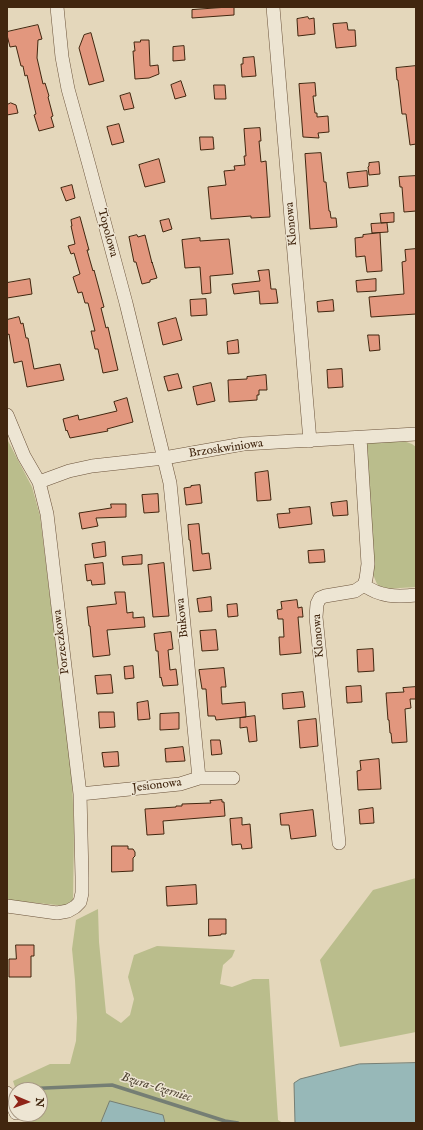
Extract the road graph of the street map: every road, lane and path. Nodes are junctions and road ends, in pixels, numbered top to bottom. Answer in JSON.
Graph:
{"nodes":[{"id":1,"x":57,"y":7,"type":"edge"},
{"id":2,"x":273,"y":7,"type":"edge"},
{"id":3,"x":7,"y":415,"type":"edge"},
{"id":4,"x":416,"y":434,"type":"edge"},
{"id":5,"x":360,"y":438,"type":"junction"},
{"id":6,"x":310,"y":441,"type":"junction"},
{"id":7,"x":164,"y":458,"type":"junction"},
{"id":8,"x":39,"y":482,"type":"junction"},
{"id":9,"x":364,"y":585,"type":"junction"},
{"id":10,"x":416,"y":595,"type":"edge"},
{"id":11,"x":199,"y":778,"type":"junction"},
{"id":12,"x":233,"y":778,"type":"dead end"},
{"id":13,"x":80,"y":794,"type":"junction"},
{"id":14,"x":339,"y":843,"type":"dead end"},
{"id":15,"x":7,"y":906,"type":"edge"}],
"edges":[{"from":1,"to":7,"type":"street","name":"Topolowa"},
{"from":2,"to":6,"type":"street","name":"Klonowa"},
{"from":3,"to":8,"type":"street","name":"Porzeczkowa"},
{"from":4,"to":5,"type":"street","name":"Brzoskwiniowa"},
{"from":5,"to":6,"type":"street","name":"Brzoskwiniowa"},
{"from":5,"to":9,"type":"street"},
{"from":6,"to":7,"type":"street","name":"Brzoskwiniowa"},
{"from":7,"to":8,"type":"street","name":"Brzoskwiniowa"},
{"from":7,"to":11,"type":"street","name":"Bukowa"},
{"from":8,"to":13,"type":"street","name":"Porzeczkowa"},
{"from":9,"to":10,"type":"street"},
{"from":9,"to":14,"type":"street","name":"Klonowa"},
{"from":11,"to":12,"type":"street","name":"Jesionowa"},
{"from":11,"to":13,"type":"street","name":"Jesionowa"},
{"from":13,"to":15,"type":"street","name":"Porzeczkowa"}]}
